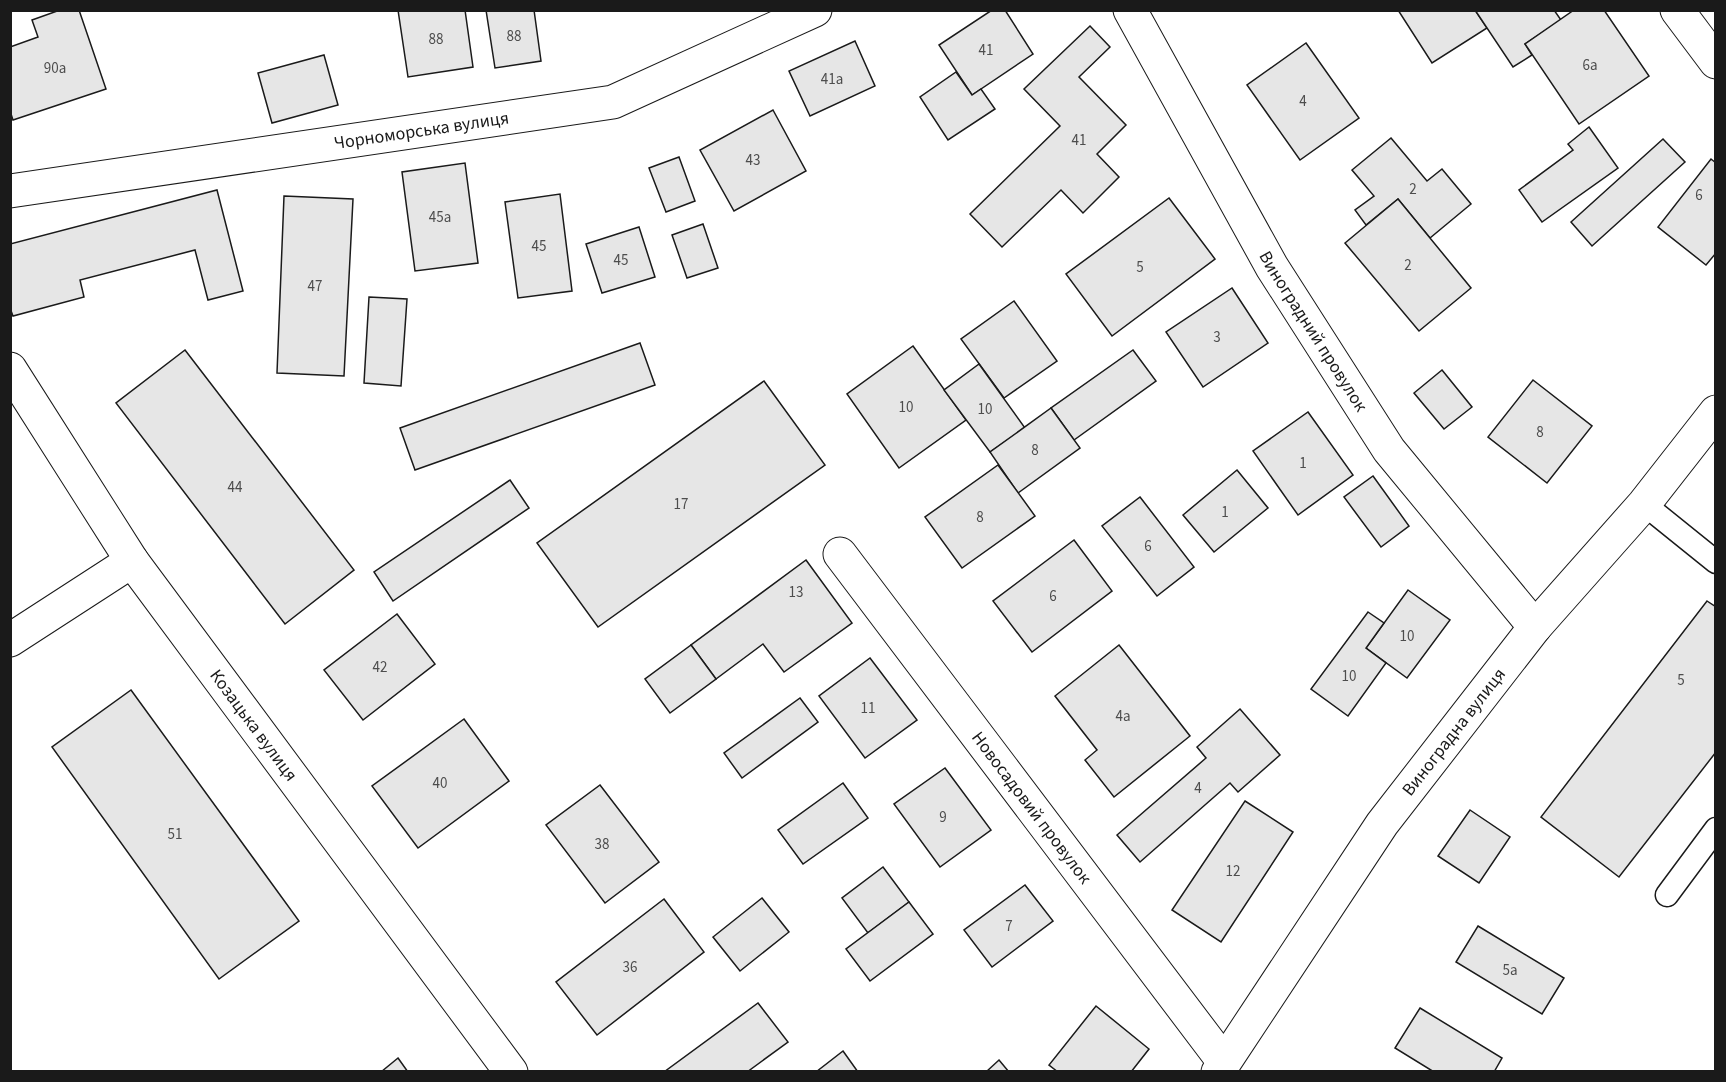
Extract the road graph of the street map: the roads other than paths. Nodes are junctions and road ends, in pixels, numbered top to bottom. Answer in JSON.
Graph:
{"nodes":[{"id":1,"x":814,"y":10,"type":"edge"},
{"id":2,"x":1130,"y":10,"type":"edge"},
{"id":3,"x":1677,"y":10,"type":"edge"},
{"id":4,"x":1716,"y":62,"type":"edge"},
{"id":5,"x":10,"y":192,"type":"edge"},
{"id":6,"x":10,"y":369,"type":"edge"},
{"id":7,"x":1716,"y":412,"type":"edge"},
{"id":8,"x":1644,"y":504,"type":"junction"},
{"id":9,"x":840,"y":554,"type":"dead end"},
{"id":10,"x":132,"y":561,"type":"junction"},
{"id":11,"x":1716,"y":561,"type":"edge"},
{"id":12,"x":1535,"y":627,"type":"junction"},
{"id":13,"x":10,"y":640,"type":"edge"},
{"id":14,"x":1716,"y":829,"type":"edge"},
{"id":15,"x":1667,"y":896,"type":"dead end"},
{"id":16,"x":1221,"y":1067,"type":"edge"},
{"id":17,"x":511,"y":1071,"type":"edge"}],
"edges":[{"from":1,"to":5,"type":"street","name":"Чорноморська вулиця"},
{"from":2,"to":12,"type":"street","name":"Виноградний провулок"},
{"from":3,"to":4,"type":"street"},
{"from":6,"to":10,"type":"street","name":"Козацька вулиця"},
{"from":7,"to":8,"type":"street","name":"Виноградна вулиця"},
{"from":8,"to":11,"type":"lane"},
{"from":8,"to":12,"type":"street","name":"Виноградна вулиця"},
{"from":9,"to":16,"type":"street","name":"Новосадовий провулок"},
{"from":10,"to":13,"type":"street"},
{"from":10,"to":17,"type":"street","name":"Козацька вулиця"},
{"from":12,"to":16,"type":"street","name":"Виноградна вулиця"},
{"from":14,"to":15,"type":"lane"}]}
